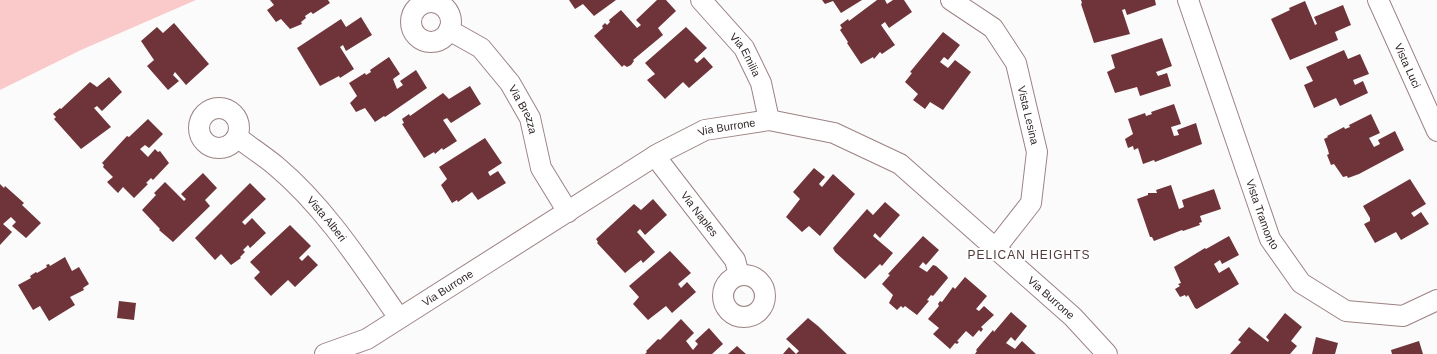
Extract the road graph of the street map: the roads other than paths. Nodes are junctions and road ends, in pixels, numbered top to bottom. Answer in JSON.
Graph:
{"nodes":[{"id":1,"x":701,"y":0,"type":"edge"},
{"id":2,"x":951,"y":0,"type":"edge"},
{"id":3,"x":1188,"y":0,"type":"edge"},
{"id":4,"x":1378,"y":0,"type":"edge"},
{"id":5,"x":450,"y":30,"type":"dead end"},
{"id":6,"x":769,"y":120,"type":"junction"},
{"id":7,"x":1437,"y":131,"type":"edge"},
{"id":8,"x":237,"y":137,"type":"dead end"},
{"id":9,"x":655,"y":156,"type":"junction"},
{"id":10,"x":568,"y":212,"type":"junction"},
{"id":11,"x":995,"y":249,"type":"junction"},
{"id":12,"x":739,"y":275,"type":"dead end"},
{"id":13,"x":1437,"y":300,"type":"edge"},
{"id":14,"x":399,"y":318,"type":"junction"},
{"id":15,"x":326,"y":354,"type":"edge"},
{"id":16,"x":1107,"y":354,"type":"edge"}],
"edges":[{"from":1,"to":6,"type":"street","name":"Via Emilia"},
{"from":2,"to":11,"type":"street","name":"Vista Lesina"},
{"from":3,"to":13,"type":"street","name":"Vista Tramonto"},
{"from":4,"to":7,"type":"street","name":"Vista Luci"},
{"from":5,"to":10,"type":"street","name":"Via Brezza"},
{"from":6,"to":9,"type":"street","name":"Via Burrone"},
{"from":6,"to":11,"type":"street","name":"Via Burrone"},
{"from":8,"to":14,"type":"street","name":"Vista Alberi"},
{"from":9,"to":10,"type":"street","name":"Via Burrone"},
{"from":9,"to":12,"type":"street","name":"Via Naples"},
{"from":10,"to":14,"type":"street","name":"Via Burrone"},
{"from":11,"to":16,"type":"street","name":"Via Burrone"},
{"from":14,"to":15,"type":"street","name":"Via Burrone"}]}
